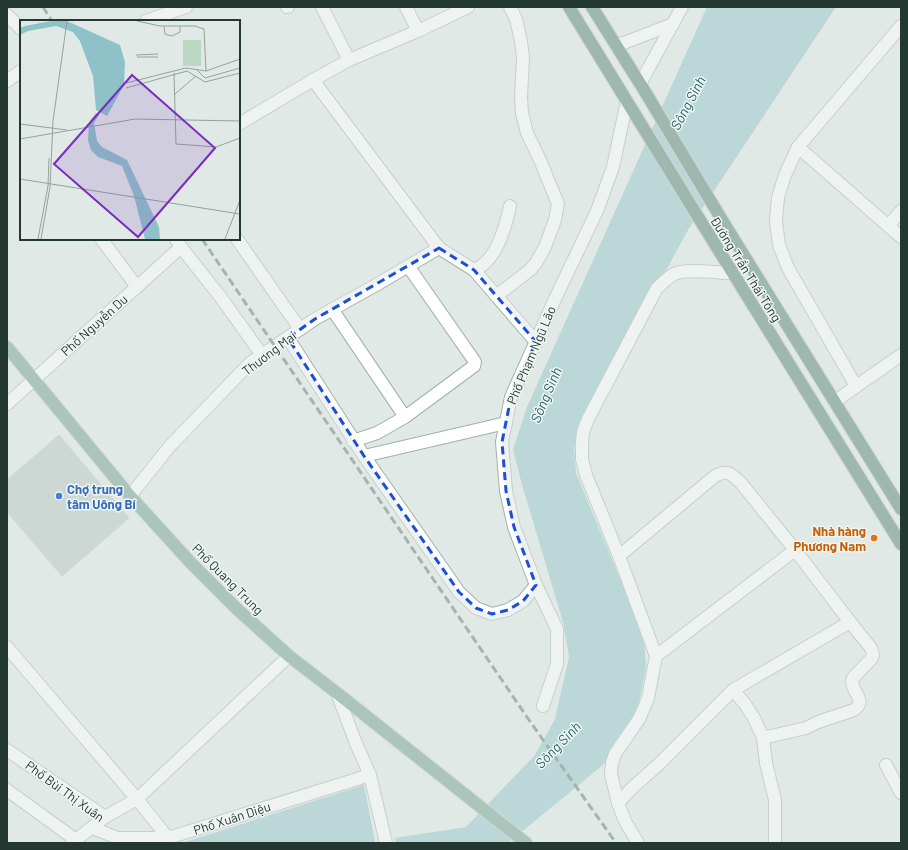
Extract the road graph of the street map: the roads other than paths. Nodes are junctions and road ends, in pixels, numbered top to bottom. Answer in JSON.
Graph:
{"nodes":[{"id":1,"x":186,"y":7,"type":"edge"},
{"id":2,"x":322,"y":7,"type":"edge"},
{"id":3,"x":406,"y":7,"type":"edge"},
{"id":4,"x":468,"y":7,"type":"edge"},
{"id":5,"x":510,"y":7,"type":"edge"},
{"id":6,"x":569,"y":7,"type":"edge"},
{"id":7,"x":592,"y":7,"type":"edge"},
{"id":8,"x":682,"y":7,"type":"edge"},
{"id":9,"x":7,"y":15,"type":"edge"},
{"id":10,"x":149,"y":20,"type":"edge"},
{"id":11,"x":673,"y":24,"type":"junction"},
{"id":12,"x":901,"y":26,"type":"edge"},
{"id":13,"x":20,"y":28,"type":"edge"},
{"id":14,"x":418,"y":31,"type":"junction"},
{"id":15,"x":616,"y":46,"type":"junction"},
{"id":16,"x":349,"y":60,"type":"junction"},
{"id":17,"x":20,"y":72,"type":"edge"},
{"id":18,"x":313,"y":80,"type":"junction"},
{"id":19,"x":7,"y":81,"type":"edge"},
{"id":20,"x":642,"y":87,"type":"junction"},
{"id":21,"x":629,"y":105,"type":"junction"},
{"id":22,"x":240,"y":123,"type":"edge"},
{"id":23,"x":798,"y":147,"type":"junction"},
{"id":24,"x":510,"y":206,"type":"dead end"},
{"id":25,"x":901,"y":211,"type":"edge"},
{"id":26,"x":888,"y":226,"type":"junction"},
{"id":27,"x":901,"y":237,"type":"edge"},
{"id":28,"x":102,"y":240,"type":"edge"},
{"id":29,"x":238,"y":240,"type":"edge"},
{"id":30,"x":179,"y":243,"type":"edge"},
{"id":31,"x":439,"y":248,"type":"junction"},
{"id":32,"x":408,"y":266,"type":"junction"},
{"id":33,"x":474,"y":270,"type":"junction"},
{"id":34,"x":733,"y":273,"type":"junction"},
{"id":35,"x":137,"y":286,"type":"junction"},
{"id":36,"x":496,"y":296,"type":"junction"},
{"id":37,"x":332,"y":309,"type":"junction"},
{"id":38,"x":300,"y":329,"type":"junction"},
{"id":39,"x":288,"y":338,"type":"junction"},
{"id":40,"x":536,"y":342,"type":"junction"},
{"id":41,"x":7,"y":347,"type":"edge"},
{"id":42,"x":262,"y":355,"type":"junction"},
{"id":43,"x":901,"y":355,"type":"edge"},
{"id":44,"x":34,"y":380,"type":"junction"},
{"id":45,"x":856,"y":386,"type":"junction"},
{"id":46,"x":834,"y":402,"type":"junction"},
{"id":47,"x":7,"y":404,"type":"edge"},
{"id":48,"x":405,"y":417,"type":"junction"},
{"id":49,"x":506,"y":423,"type":"junction"},
{"id":50,"x":353,"y":441,"type":"junction"},
{"id":51,"x":364,"y":456,"type":"junction"},
{"id":52,"x":130,"y":496,"type":"junction"},
{"id":53,"x":901,"y":509,"type":"edge"},
{"id":54,"x":901,"y":544,"type":"edge"},
{"id":55,"x":794,"y":550,"type":"junction"},
{"id":56,"x":619,"y":556,"type":"junction"},
{"id":57,"x":536,"y":585,"type":"junction"},
{"id":58,"x":850,"y":622,"type":"junction"},
{"id":59,"x":7,"y":646,"type":"edge"},
{"id":60,"x":288,"y":656,"type":"junction"},
{"id":61,"x":656,"y":656,"type":"junction"},
{"id":62,"x":733,"y":690,"type":"junction"},
{"id":63,"x":337,"y":693,"type":"junction"},
{"id":64,"x":543,"y":706,"type":"dead end"},
{"id":65,"x":764,"y":738,"type":"junction"},
{"id":66,"x":7,"y":750,"type":"edge"},
{"id":67,"x":886,"y":764,"type":"dead end"},
{"id":68,"x":370,"y":775,"type":"junction"},
{"id":69,"x":7,"y":790,"type":"edge"},
{"id":70,"x":901,"y":792,"type":"edge"},
{"id":71,"x":137,"y":798,"type":"junction"},
{"id":72,"x":618,"y":803,"type":"junction"},
{"id":73,"x":105,"y":817,"type":"junction"},
{"id":74,"x":92,"y":828,"type":"junction"},
{"id":75,"x":385,"y":837,"type":"edge"},
{"id":76,"x":118,"y":838,"type":"junction"},
{"id":77,"x":168,"y":838,"type":"junction"},
{"id":78,"x":74,"y":842,"type":"edge"},
{"id":79,"x":526,"y":843,"type":"edge"},
{"id":80,"x":638,"y":843,"type":"edge"},
{"id":81,"x":775,"y":843,"type":"edge"}],
"edges":[{"from":1,"to":10,"type":"street"},
{"from":2,"to":16,"type":"street"},
{"from":3,"to":14,"type":"street"},
{"from":4,"to":14,"type":"street"},
{"from":5,"to":36,"type":"street"},
{"from":6,"to":21,"type":"highway","name":"Đường Trần Thái Tông"},
{"from":7,"to":15,"type":"highway","name":"Đường Trần Thái Tông"},
{"from":8,"to":11,"type":"street"},
{"from":9,"to":13,"type":"street"},
{"from":11,"to":15,"type":"street"},
{"from":11,"to":20,"type":"street"},
{"from":12,"to":23,"type":"street"},
{"from":14,"to":16,"type":"street"},
{"from":15,"to":20,"type":"highway","name":"Đường Trần Thái Tông"},
{"from":16,"to":18,"type":"street"},
{"from":17,"to":19,"type":"street"},
{"from":18,"to":22,"type":"street"},
{"from":18,"to":31,"type":"street"},
{"from":20,"to":46,"type":"highway","name":"Đường Trần Thái Tông"},
{"from":21,"to":34,"type":"highway","name":"Đường Trần Thái Tông"},
{"from":21,"to":40,"type":"street","name":"Phố Phạm Ngũ Lão"},
{"from":23,"to":26,"type":"street"},
{"from":23,"to":45,"type":"street"},
{"from":24,"to":33,"type":"street"},
{"from":25,"to":26,"type":"street"},
{"from":26,"to":27,"type":"street"},
{"from":28,"to":35,"type":"street"},
{"from":29,"to":38,"type":"street"},
{"from":30,"to":35,"type":"street","name":"Phố Nguyễn Du"},
{"from":30,"to":42,"type":"street"},
{"from":31,"to":32,"type":"street","name":"Thương Mại"},
{"from":31,"to":33,"type":"street"},
{"from":32,"to":37,"type":"street","name":"Thương Mại"},
{"from":32,"to":48,"type":"street"},
{"from":33,"to":36,"type":"street"},
{"from":34,"to":54,"type":"highway","name":"Đường Trần Thái Tông"},
{"from":34,"to":56,"type":"street"},
{"from":35,"to":44,"type":"street","name":"Phố Nguyễn Du"},
{"from":36,"to":40,"type":"street"},
{"from":37,"to":38,"type":"street","name":"Thương Mại"},
{"from":37,"to":48,"type":"street"},
{"from":38,"to":39,"type":"street","name":"Thương Mại"},
{"from":39,"to":42,"type":"street","name":"Thương Mại"},
{"from":39,"to":50,"type":"street"},
{"from":40,"to":49,"type":"street","name":"Phố Phạm Ngũ Lão"},
{"from":41,"to":44,"type":"main road","name":"Phố Quang Trung"},
{"from":42,"to":52,"type":"street","name":"Thương Mại"},
{"from":43,"to":45,"type":"street"},
{"from":44,"to":47,"type":"street","name":"Phố Nguyễn Du"},
{"from":44,"to":52,"type":"main road","name":"Phố Quang Trung"},
{"from":45,"to":46,"type":"street"},
{"from":46,"to":53,"type":"highway","name":"Đường Trần Thái Tông"},
{"from":48,"to":50,"type":"street"},
{"from":49,"to":51,"type":"street"},
{"from":49,"to":57,"type":"street","name":"Phố Phạm Ngũ Lão"},
{"from":50,"to":51,"type":"street"},
{"from":51,"to":57,"type":"street"},
{"from":52,"to":60,"type":"main road","name":"Phố Quang Trung"},
{"from":55,"to":56,"type":"street"},
{"from":55,"to":58,"type":"street"},
{"from":55,"to":61,"type":"street"},
{"from":56,"to":61,"type":"street"},
{"from":57,"to":64,"type":"street","name":"Phố Phạm Ngũ Lão"},
{"from":58,"to":62,"type":"street"},
{"from":58,"to":65,"type":"street"},
{"from":59,"to":71,"type":"street"},
{"from":60,"to":63,"type":"main road","name":"Phố Quang Trung"},
{"from":60,"to":71,"type":"street"},
{"from":61,"to":72,"type":"street"},
{"from":62,"to":65,"type":"street"},
{"from":62,"to":72,"type":"street"},
{"from":63,"to":68,"type":"street"},
{"from":63,"to":79,"type":"main road","name":"Phố Quang Trung"},
{"from":65,"to":81,"type":"street"},
{"from":66,"to":73,"type":"street","name":"Phố Bùi Thị Xuân"},
{"from":67,"to":70,"type":"street"},
{"from":68,"to":75,"type":"street"},
{"from":68,"to":77,"type":"street","name":"Phố Xuân Diệu"},
{"from":69,"to":78,"type":"street"},
{"from":71,"to":73,"type":"street"},
{"from":71,"to":77,"type":"street"},
{"from":72,"to":80,"type":"street"},
{"from":73,"to":74,"type":"street"},
{"from":73,"to":76,"type":"street","name":"Phố Bùi Thị Xuân"},
{"from":74,"to":76,"type":"street","name":"Phố Xuân Diệu"},
{"from":74,"to":78,"type":"street"},
{"from":76,"to":77,"type":"street","name":"Phố Xuân Diệu"}]}
